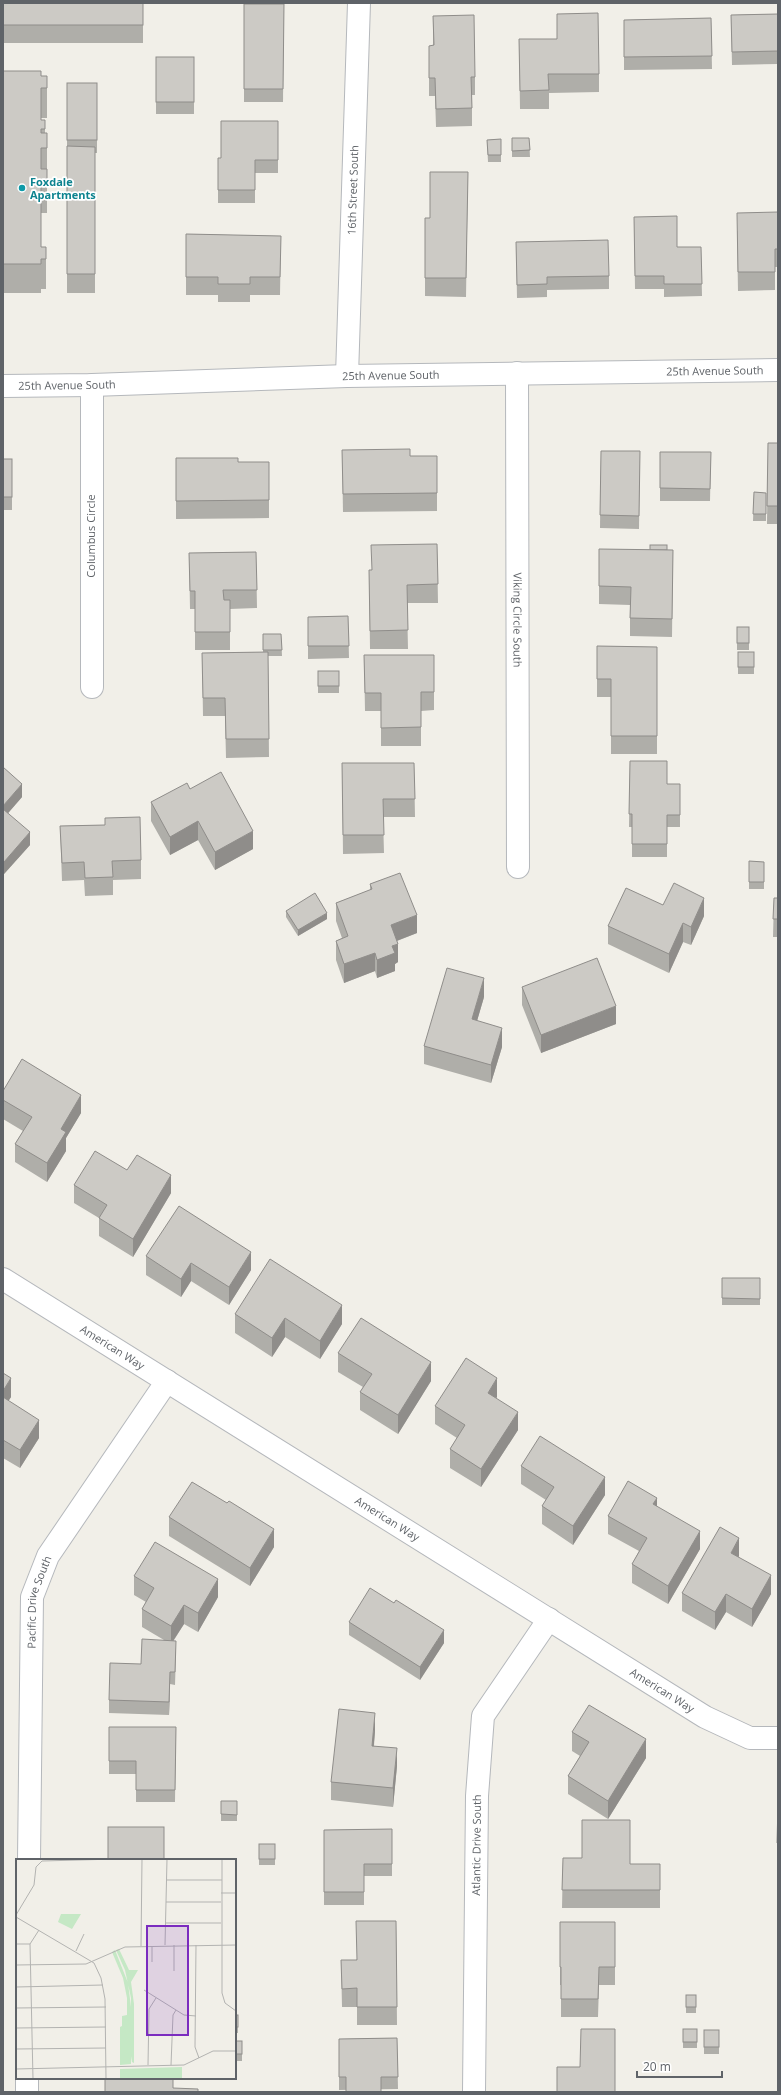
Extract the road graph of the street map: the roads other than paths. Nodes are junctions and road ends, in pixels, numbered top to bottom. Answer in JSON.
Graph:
{"nodes":[{"id":1,"x":358,"y":3,"type":"edge"},
{"id":2,"x":778,"y":370,"type":"edge"},
{"id":3,"x":517,"y":374,"type":"junction"},
{"id":4,"x":347,"y":376,"type":"junction"},
{"id":5,"x":92,"y":385,"type":"junction"},
{"id":6,"x":3,"y":386,"type":"edge"},
{"id":7,"x":92,"y":687,"type":"dead end"},
{"id":8,"x":518,"y":867,"type":"dead end"},
{"id":9,"x":3,"y":1279,"type":"edge"},
{"id":10,"x":167,"y":1382,"type":"junction"},
{"id":11,"x":549,"y":1619,"type":"junction"},
{"id":12,"x":778,"y":1738,"type":"edge"},
{"id":13,"x":29,"y":1859,"type":"edge"},
{"id":14,"x":27,"y":2079,"type":"edge"},
{"id":15,"x":27,"y":2092,"type":"edge"},
{"id":16,"x":474,"y":2092,"type":"edge"}],
"edges":[{"from":1,"to":4,"type":"street","name":"16th Street South"},
{"from":2,"to":3,"type":"street","name":"25th Avenue South"},
{"from":3,"to":4,"type":"street","name":"25th Avenue South"},
{"from":3,"to":8,"type":"street","name":"Viking Circle South"},
{"from":4,"to":5,"type":"street","name":"25th Avenue South"},
{"from":5,"to":6,"type":"street","name":"25th Avenue South"},
{"from":5,"to":7,"type":"street","name":"Columbus Circle"},
{"from":9,"to":10,"type":"street","name":"American Way"},
{"from":10,"to":11,"type":"street","name":"American Way"},
{"from":10,"to":13,"type":"street","name":"Pacific Drive South"},
{"from":11,"to":12,"type":"street","name":"American Way"},
{"from":11,"to":16,"type":"street","name":"Atlantic Drive South"},
{"from":14,"to":15,"type":"street"}]}
